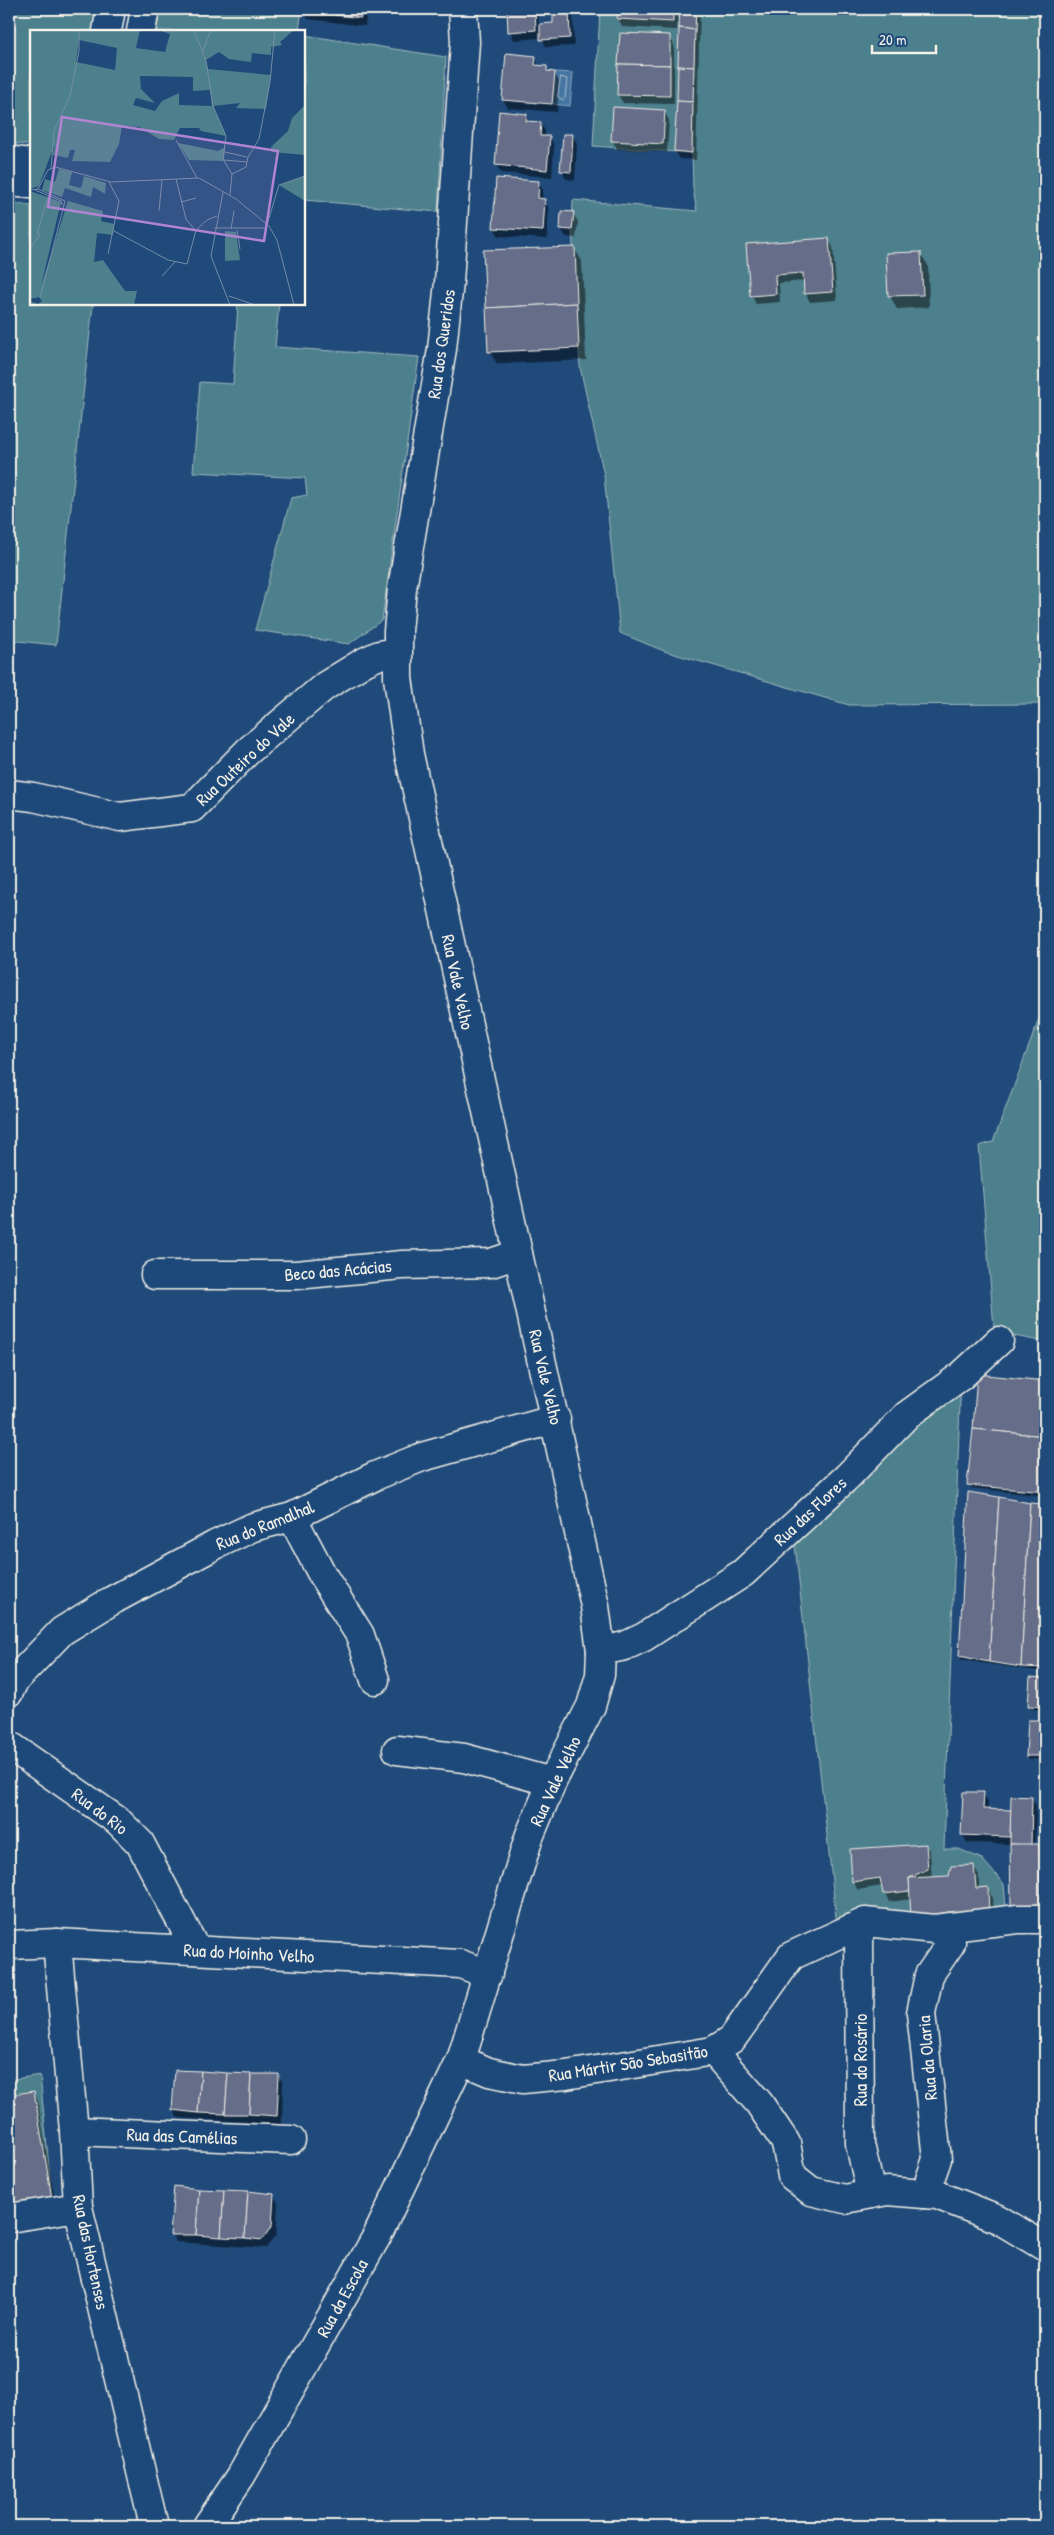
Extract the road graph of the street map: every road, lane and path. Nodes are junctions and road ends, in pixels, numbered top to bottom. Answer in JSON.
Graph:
{"nodes":[{"id":1,"x":111,"y":9,"type":"edge"},
{"id":2,"x":145,"y":9,"type":"edge"},
{"id":3,"x":463,"y":9,"type":"edge"},
{"id":4,"x":107,"y":30,"type":"edge"},
{"id":5,"x":141,"y":30,"type":"edge"},
{"id":6,"x":9,"y":160,"type":"edge"},
{"id":7,"x":30,"y":163,"type":"edge"},
{"id":8,"x":9,"y":182,"type":"edge"},
{"id":9,"x":30,"y":184,"type":"edge"},
{"id":10,"x":397,"y":665,"type":"junction"},
{"id":11,"x":9,"y":794,"type":"edge"},
{"id":12,"x":518,"y":1254,"type":"junction"},
{"id":13,"x":155,"y":1275,"type":"dead end"},
{"id":14,"x":999,"y":1341,"type":"dead end"},
{"id":15,"x":556,"y":1419,"type":"junction"},
{"id":16,"x":292,"y":1517,"type":"junction"},
{"id":17,"x":601,"y":1651,"type":"junction"},
{"id":18,"x":375,"y":1680,"type":"dead end"},
{"id":19,"x":9,"y":1692,"type":"edge"},
{"id":20,"x":9,"y":1745,"type":"edge"},
{"id":21,"x":397,"y":1750,"type":"dead end"},
{"id":22,"x":552,"y":1782,"type":"junction"},
{"id":23,"x":1045,"y":1919,"type":"edge"},
{"id":24,"x":859,"y":1925,"type":"junction"},
{"id":25,"x":950,"y":1927,"type":"junction"},
{"id":26,"x":57,"y":1943,"type":"junction"},
{"id":27,"x":9,"y":1945,"type":"edge"},
{"id":28,"x":196,"y":1950,"type":"junction"},
{"id":29,"x":488,"y":1974,"type":"junction"},
{"id":30,"x":713,"y":2050,"type":"junction"},
{"id":31,"x":461,"y":2060,"type":"junction"},
{"id":32,"x":74,"y":2131,"type":"junction"},
{"id":33,"x":291,"y":2140,"type":"dead end"},
{"id":34,"x":871,"y":2194,"type":"junction"},
{"id":35,"x":925,"y":2194,"type":"junction"},
{"id":36,"x":78,"y":2207,"type":"junction"},
{"id":37,"x":9,"y":2218,"type":"edge"},
{"id":38,"x":1045,"y":2247,"type":"edge"},
{"id":39,"x":154,"y":2526,"type":"edge"},
{"id":40,"x":207,"y":2526,"type":"edge"}],
"edges":[{"from":1,"to":4,"type":"street"},
{"from":2,"to":5,"type":"street"},
{"from":3,"to":10,"type":"street","name":"Rua dos Queridos"},
{"from":6,"to":7,"type":"street"},
{"from":8,"to":9,"type":"street"},
{"from":10,"to":11,"type":"street","name":"Rua Outeiro do Vale"},
{"from":10,"to":12,"type":"street","name":"Rua Vale Velho"},
{"from":12,"to":13,"type":"street","name":"Beco das Acácias"},
{"from":12,"to":15,"type":"street","name":"Rua Vale Velho"},
{"from":14,"to":17,"type":"street","name":"Rua das Flores"},
{"from":15,"to":16,"type":"street","name":"Rua do Ramalhal"},
{"from":15,"to":17,"type":"street","name":"Rua Vale Velho"},
{"from":16,"to":18,"type":"street"},
{"from":16,"to":19,"type":"street","name":"Rua do Ramalhal"},
{"from":17,"to":22,"type":"street","name":"Rua Vale Velho"},
{"from":20,"to":28,"type":"street","name":"Rua do Rio"},
{"from":21,"to":22,"type":"street"},
{"from":22,"to":29,"type":"street","name":"Rua Vale Velho"},
{"from":23,"to":25,"type":"street","name":"Rua Mártir São Sebasitão"},
{"from":24,"to":25,"type":"street","name":"Rua Mártir São Sebasitão"},
{"from":24,"to":30,"type":"street","name":"Rua Mártir São Sebasitão"},
{"from":24,"to":34,"type":"street","name":"Rua do Rosário"},
{"from":25,"to":35,"type":"street","name":"Rua da Olaria"},
{"from":26,"to":27,"type":"street","name":"Rua do Moinho Velho"},
{"from":26,"to":28,"type":"street","name":"Rua do Moinho Velho"},
{"from":26,"to":32,"type":"street","name":"Rua das Hortenses"},
{"from":28,"to":29,"type":"street","name":"Rua do Moinho Velho"},
{"from":29,"to":31,"type":"street","name":"Rua Vale Velho"},
{"from":30,"to":31,"type":"street","name":"Rua Mártir São Sebasitão"},
{"from":30,"to":34,"type":"street"},
{"from":31,"to":40,"type":"street","name":"Rua da Escola"},
{"from":32,"to":33,"type":"street","name":"Rua das Camélias"},
{"from":32,"to":36,"type":"street","name":"Rua das Hortenses"},
{"from":34,"to":35,"type":"street"},
{"from":35,"to":38,"type":"street"},
{"from":36,"to":37,"type":"street"},
{"from":36,"to":39,"type":"street","name":"Rua das Hortenses"}]}
